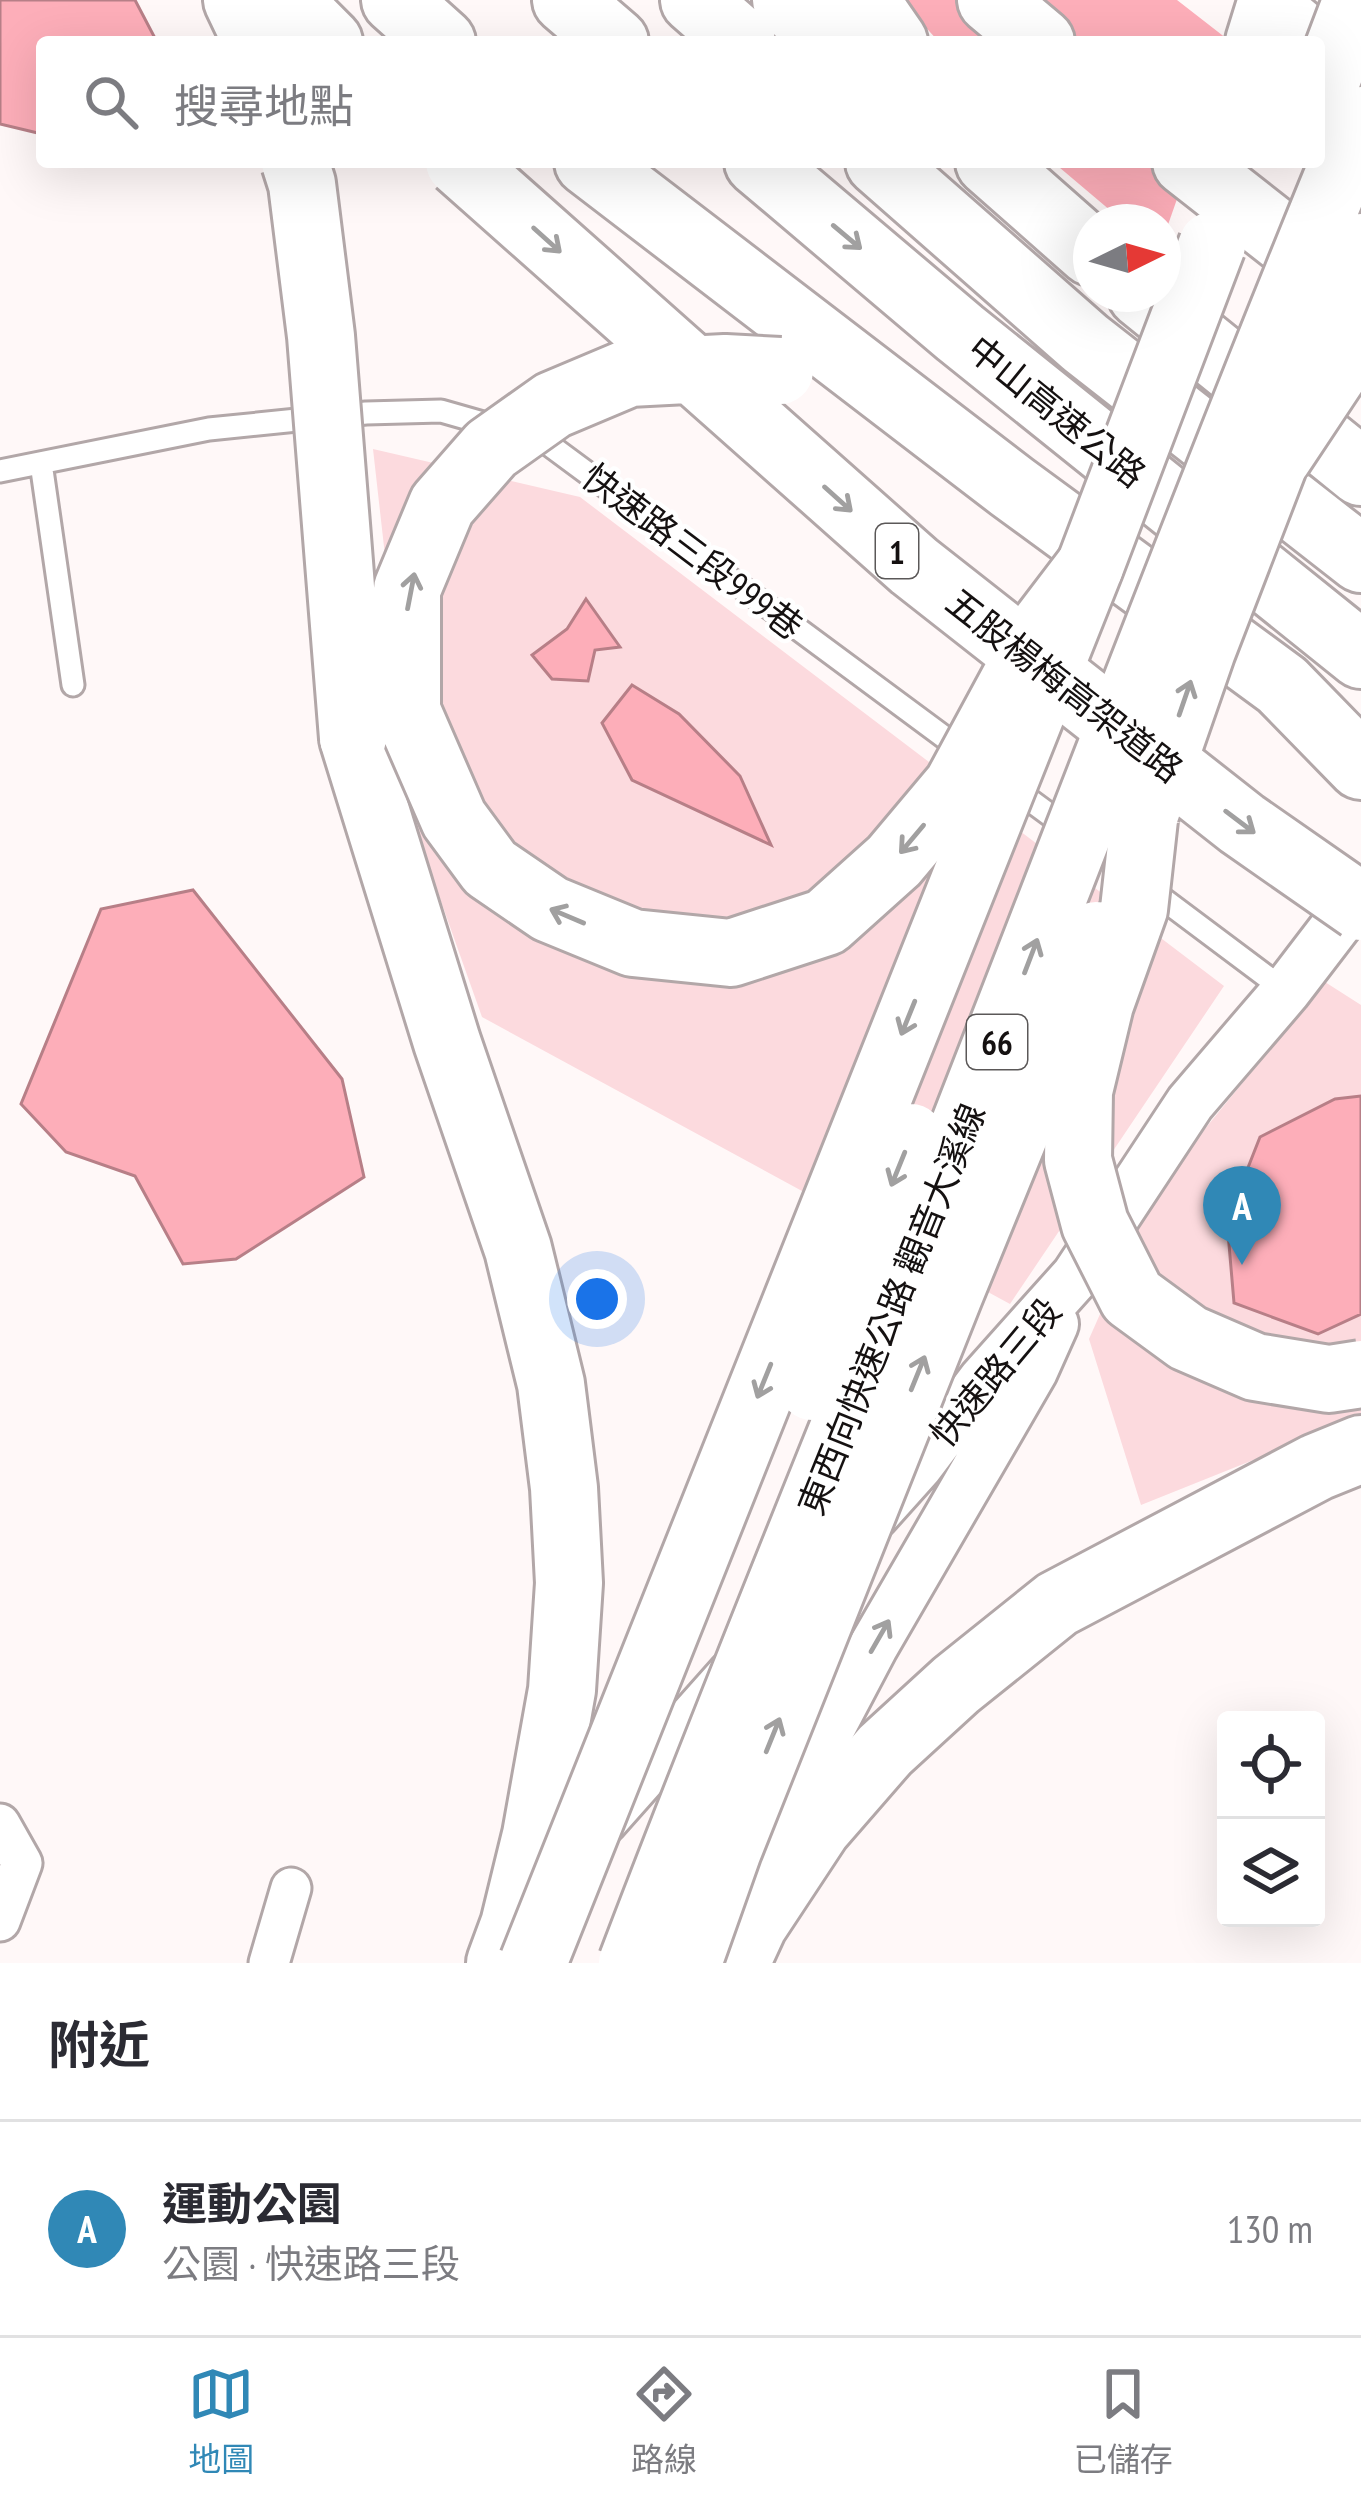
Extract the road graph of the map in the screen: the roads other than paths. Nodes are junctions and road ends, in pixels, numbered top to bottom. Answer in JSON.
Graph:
{"nodes":[{"id":1,"x":237,"y":0,"type":"edge"},
{"id":2,"x":287,"y":0,"type":"edge"},
{"id":3,"x":395,"y":0,"type":"edge"},
{"id":4,"x":566,"y":0,"type":"edge"},
{"id":5,"x":694,"y":0,"type":"edge"},
{"id":6,"x":786,"y":0,"type":"edge"},
{"id":7,"x":865,"y":0,"type":"edge"},
{"id":8,"x":991,"y":0,"type":"edge"},
{"id":9,"x":1273,"y":0,"type":"edge"},
{"id":10,"x":1341,"y":28,"type":"edge"},
{"id":11,"x":254,"y":36,"type":"edge"},
{"id":12,"x":323,"y":36,"type":"edge"},
{"id":13,"x":435,"y":36,"type":"edge"},
{"id":14,"x":609,"y":36,"type":"edge"},
{"id":15,"x":735,"y":36,"type":"edge"},
{"id":16,"x":824,"y":36,"type":"edge"},
{"id":17,"x":890,"y":36,"type":"edge"},
{"id":18,"x":1034,"y":36,"type":"edge"},
{"id":19,"x":1261,"y":36,"type":"edge"},
{"id":20,"x":1325,"y":80,"type":"edge"},
{"id":21,"x":1361,"y":120,"type":"edge"},
{"id":22,"x":297,"y":168,"type":"edge"},
{"id":23,"x":466,"y":168,"type":"edge"},
{"id":24,"x":596,"y":168,"type":"edge"},
{"id":25,"x":765,"y":168,"type":"edge"},
{"id":26,"x":886,"y":168,"type":"edge"},
{"id":27,"x":996,"y":168,"type":"edge"},
{"id":28,"x":1194,"y":168,"type":"edge"},
{"id":29,"x":1225,"y":168,"type":"edge"},
{"id":30,"x":1293,"y":168,"type":"edge"},
{"id":31,"x":1073,"y":236,"type":"edge"},
{"id":32,"x":1361,"y":247,"type":"edge"},
{"id":33,"x":1361,"y":299,"type":"edge"},
{"id":34,"x":1163,"y":312,"type":"edge"},
{"id":35,"x":1361,"y":332,"type":"edge"},
{"id":36,"x":1278,"y":457,"type":"junction"},
{"id":37,"x":41,"y":463,"type":"junction"},
{"id":38,"x":0,"y":471,"type":"edge"},
{"id":39,"x":1361,"y":472,"type":"edge"},
{"id":40,"x":1012,"y":487,"type":"junction"},
{"id":41,"x":1361,"y":559,"type":"edge"},
{"id":42,"x":1090,"y":566,"type":"junction"},
{"id":43,"x":1361,"y":655,"type":"edge"},
{"id":44,"x":73,"y":686,"type":"dead end"},
{"id":45,"x":353,"y":738,"type":"junction"},
{"id":46,"x":1356,"y":759,"type":"edge"},
{"id":47,"x":1118,"y":844,"type":"junction"},
{"id":48,"x":1361,"y":893,"type":"edge"},
{"id":49,"x":1361,"y":907,"type":"edge"},
{"id":50,"x":1286,"y":991,"type":"junction"},
{"id":51,"x":1076,"y":1276,"type":"junction"},
{"id":52,"x":1361,"y":1374,"type":"edge"},
{"id":53,"x":1361,"y":1449,"type":"edge"},
{"id":54,"x":1361,"y":1487,"type":"edge"},
{"id":55,"x":0,"y":1824,"type":"edge"},
{"id":56,"x":291,"y":1888,"type":"dead end"},
{"id":57,"x":0,"y":1921,"type":"edge"},
{"id":58,"x":269,"y":1963,"type":"edge"},
{"id":59,"x":490,"y":1963,"type":"edge"},
{"id":60,"x":500,"y":1963,"type":"edge"},
{"id":61,"x":520,"y":1963,"type":"edge"},
{"id":62,"x":533,"y":1963,"type":"edge"},
{"id":63,"x":587,"y":1963,"type":"edge"},
{"id":64,"x":632,"y":1963,"type":"edge"},
{"id":65,"x":688,"y":1963,"type":"edge"},
{"id":66,"x":708,"y":1963,"type":"edge"},
{"id":67,"x":736,"y":1963,"type":"edge"},
{"id":68,"x":768,"y":1963,"type":"edge"}],
"edges":[{"from":1,"to":11,"type":"highway"},
{"from":2,"to":12,"type":"highway"},
{"from":3,"to":13,"type":"highway"},
{"from":4,"to":14,"type":"highway"},
{"from":5,"to":15,"type":"highway"},
{"from":6,"to":16,"type":"highway"},
{"from":7,"to":17,"type":"highway"},
{"from":8,"to":18,"type":"highway"},
{"from":9,"to":10,"type":"street"},
{"from":9,"to":19,"type":"highway"},
{"from":10,"to":20,"type":"highway","bridge":true},
{"from":64,"to":21,"type":"highway","name":"東西向快速公路 觀音大溪線","number":"66","one_way":true,"bridge":true},
{"from":22,"to":45,"type":"highway","bridge":true},
{"from":23,"to":49,"type":"highway","name":"五股楊梅高架道路","number":"1","one_way":true,"bridge":true},
{"from":24,"to":40,"type":"highway"},
{"from":25,"to":43,"type":"highway","name":"中山高速公路","one_way":true},
{"from":26,"to":41,"type":"highway","name":"中山高速公路"},
{"from":27,"to":31,"type":"highway"},
{"from":28,"to":33,"type":"highway","bridge":true},
{"from":29,"to":42,"type":"highway","bridge":true},
{"from":30,"to":63,"type":"highway","name":"東西向快速公路 觀音大溪線","number":"66","one_way":true,"bridge":true},
{"from":32,"to":36,"type":"highway","bridge":true},
{"from":34,"to":39,"type":"highway"},
{"from":35,"to":36,"type":"highway","bridge":true},
{"from":47,"to":36,"type":"highway","one_way":true,"bridge":true},
{"from":37,"to":38,"type":"lane","name":"快速路三段999巷"},
{"from":37,"to":44,"type":"lane"},
{"from":37,"to":47,"type":"lane","name":"快速路三段999巷"},
{"from":42,"to":40,"type":"highway","one_way":true,"bridge":true},
{"from":40,"to":46,"type":"highway"},
{"from":42,"to":62,"type":"highway","one_way":true,"bridge":true},
{"from":45,"to":59,"type":"highway"},
{"from":45,"to":60,"type":"highway"},
{"from":47,"to":50,"type":"lane","name":"快速路三段999巷"},
{"from":47,"to":52,"type":"highway","bridge":true},
{"from":65,"to":47,"type":"highway","one_way":true,"bridge":true},
{"from":48,"to":50,"type":"street"},
{"from":50,"to":51,"type":"street"},
{"from":51,"to":61,"type":"street","name":"快速路三段"},
{"from":66,"to":51,"type":"street","name":"快速路三段","one_way":true},
{"from":53,"to":67,"type":"highway"},
{"from":54,"to":68,"type":"highway"},
{"from":55,"to":57,"type":"street"},
{"from":56,"to":58,"type":"street"}]}
